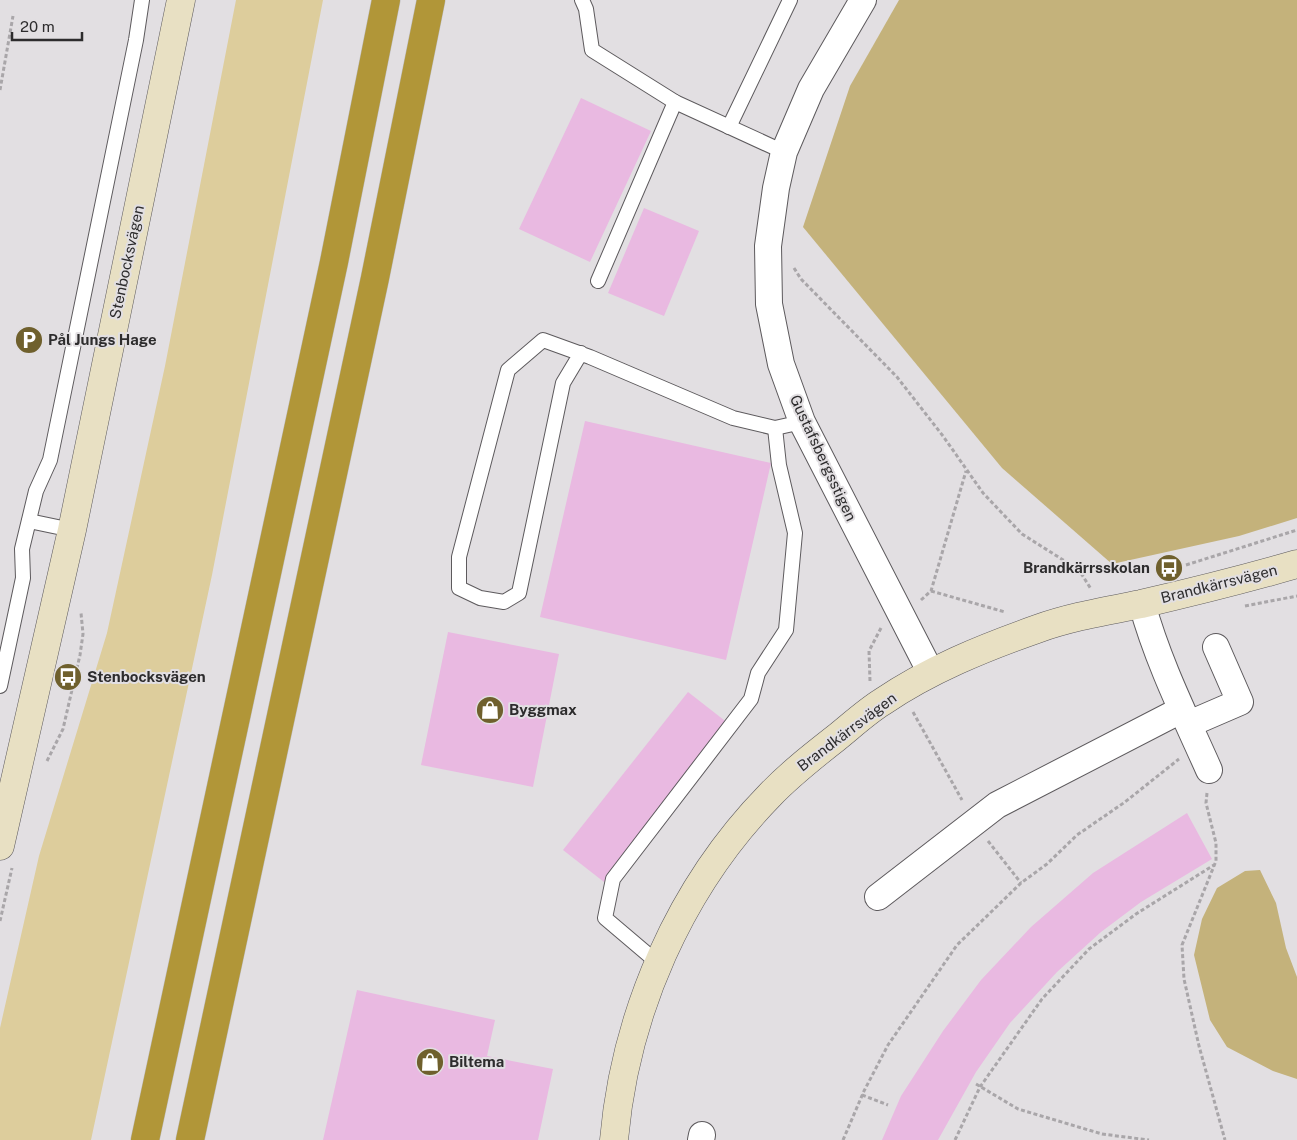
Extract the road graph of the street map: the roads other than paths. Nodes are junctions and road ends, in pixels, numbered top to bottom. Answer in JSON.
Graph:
{"nodes":[{"id":1,"x":142,"y":0,"type":"edge"},
{"id":2,"x":180,"y":0,"type":"edge"},
{"id":3,"x":386,"y":0,"type":"edge"},
{"id":4,"x":431,"y":0,"type":"edge"},
{"id":5,"x":582,"y":0,"type":"edge"},
{"id":6,"x":790,"y":0,"type":"edge"},
{"id":7,"x":863,"y":0,"type":"edge"},
{"id":8,"x":675,"y":102,"type":"junction"},
{"id":9,"x":729,"y":127,"type":"junction"},
{"id":10,"x":784,"y":152,"type":"junction"},
{"id":11,"x":598,"y":281,"type":"dead end"},
{"id":12,"x":581,"y":353,"type":"junction"},
{"id":13,"x":802,"y":422,"type":"junction"},
{"id":14,"x":775,"y":428,"type":"junction"},
{"id":15,"x":29,"y":521,"type":"junction"},
{"id":16,"x":72,"y":530,"type":"junction"},
{"id":17,"x":1297,"y":564,"type":"edge"},
{"id":18,"x":1142,"y":604,"type":"junction"},
{"id":19,"x":1216,"y":647,"type":"dead end"},
{"id":20,"x":931,"y":673,"type":"junction"},
{"id":21,"x":0,"y":686,"type":"edge"},
{"id":22,"x":1189,"y":726,"type":"junction"},
{"id":23,"x":1209,"y":770,"type":"road end"},
{"id":24,"x":0,"y":846,"type":"edge"},
{"id":25,"x":878,"y":897,"type":"dead end"},
{"id":26,"x":658,"y":963,"type":"junction"},
{"id":27,"x":145,"y":1140,"type":"edge"},
{"id":28,"x":190,"y":1140,"type":"edge"},
{"id":29,"x":614,"y":1140,"type":"edge"}],
"edges":[{"from":1,"to":15,"type":"lane"},
{"from":2,"to":16,"type":"street","name":"Stenbocksvägen"},
{"from":3,"to":27,"type":"highway"},
{"from":4,"to":28,"type":"highway"},
{"from":5,"to":8,"type":"lane"},
{"from":6,"to":9,"type":"lane"},
{"from":7,"to":10,"type":"street","name":"Gustafsbergsstigen"},
{"from":8,"to":9,"type":"lane"},
{"from":8,"to":11,"type":"lane"},
{"from":9,"to":10,"type":"lane"},
{"from":10,"to":13,"type":"street","name":"Gustafsbergsstigen"},
{"from":12,"to":12,"type":"lane"},
{"from":12,"to":14,"type":"lane"},
{"from":13,"to":14,"type":"lane"},
{"from":13,"to":20,"type":"street","name":"Gustafsbergsstigen"},
{"from":14,"to":26,"type":"lane"},
{"from":15,"to":16,"type":"lane"},
{"from":15,"to":21,"type":"lane"},
{"from":16,"to":24,"type":"street","name":"Stenbocksvägen"},
{"from":17,"to":18,"type":"street","name":"Brandkärrsvägen"},
{"from":18,"to":20,"type":"street","name":"Brandkärrsvägen"},
{"from":18,"to":22,"type":"street"},
{"from":19,"to":22,"type":"street"},
{"from":20,"to":26,"type":"street","name":"Brandkärrsvägen"},
{"from":22,"to":23,"type":"street"},
{"from":22,"to":25,"type":"street"},
{"from":26,"to":29,"type":"street","name":"Brandkärrsvägen"}]}
